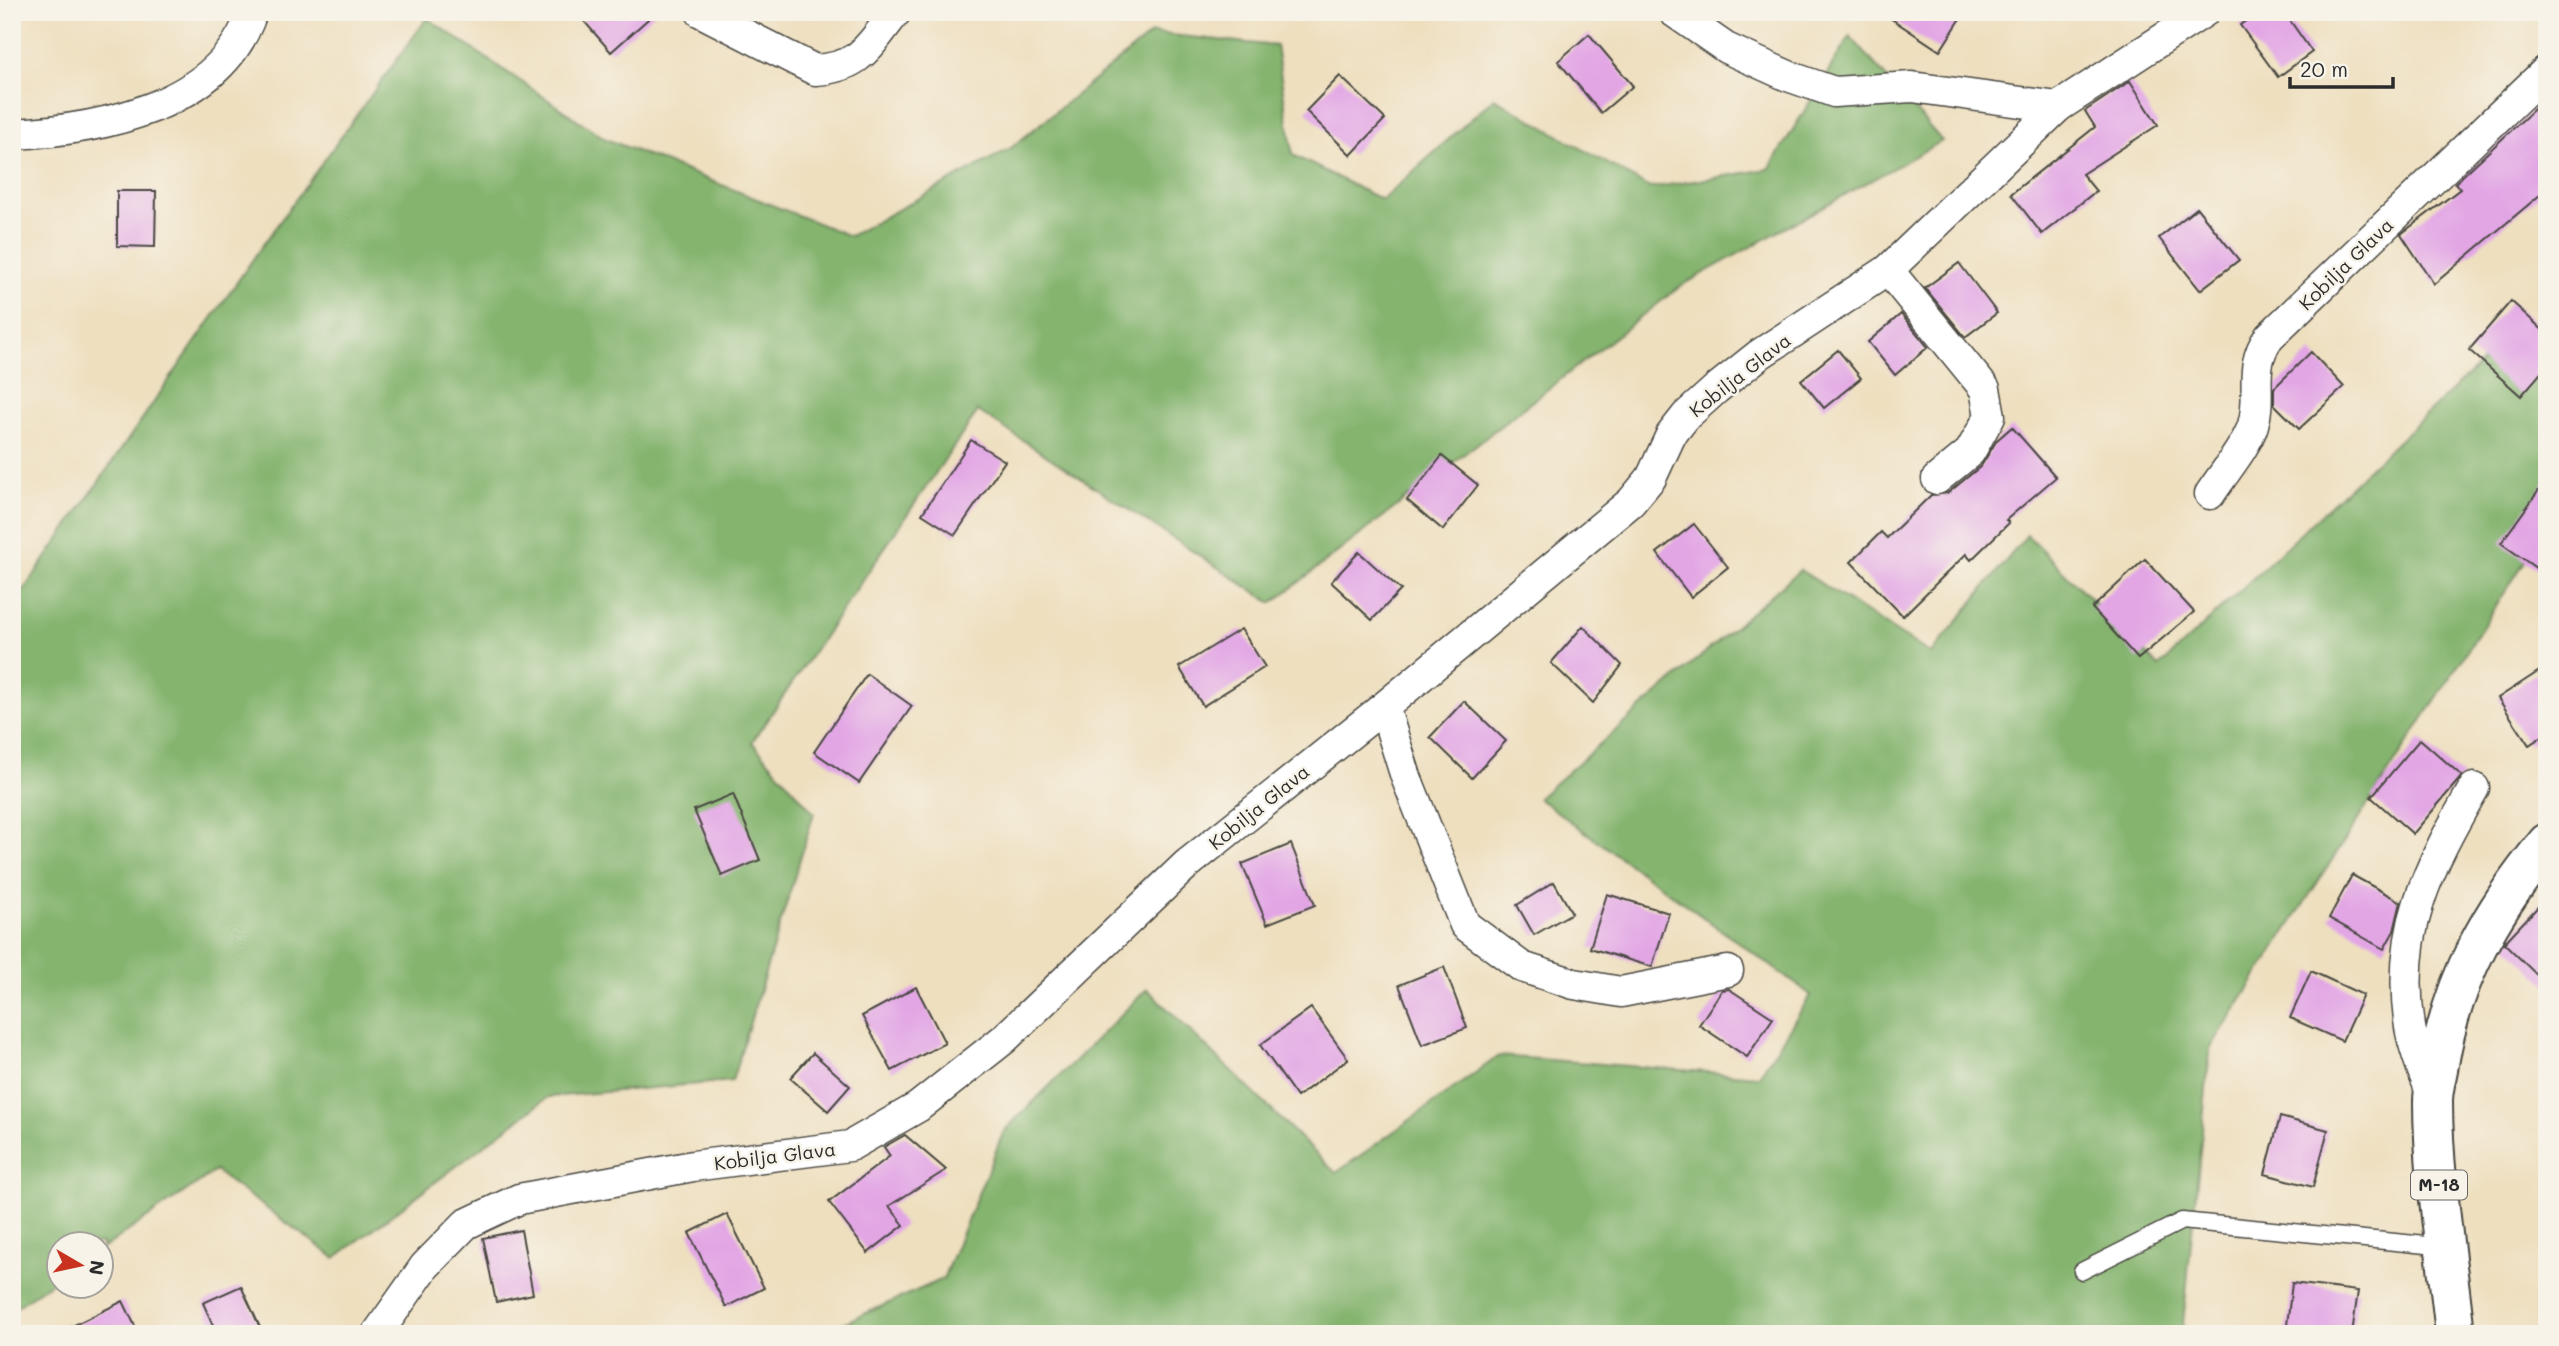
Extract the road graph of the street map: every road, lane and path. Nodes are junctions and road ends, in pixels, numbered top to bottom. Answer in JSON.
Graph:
{"nodes":[{"id":1,"x":252,"y":12,"type":"edge"},
{"id":2,"x":701,"y":12,"type":"edge"},
{"id":3,"x":895,"y":12,"type":"edge"},
{"id":4,"x":1674,"y":12,"type":"edge"},
{"id":5,"x":2204,"y":12,"type":"edge"},
{"id":6,"x":2547,"y":70,"type":"edge"},
{"id":7,"x":2058,"y":107,"type":"junction"},
{"id":8,"x":12,"y":134,"type":"edge"},
{"id":9,"x":1888,"y":270,"type":"junction"},
{"id":10,"x":1937,"y":479,"type":"dead end"},
{"id":11,"x":2210,"y":494,"type":"dead end"},
{"id":12,"x":1384,"y":706,"type":"junction"},
{"id":13,"x":2474,"y":788,"type":"dead end"},
{"id":14,"x":2547,"y":843,"type":"edge"},
{"id":15,"x":1728,"y":971,"type":"dead end"},
{"id":16,"x":2433,"y":1098,"type":"junction"},
{"id":17,"x":2445,"y":1247,"type":"junction"},
{"id":18,"x":2082,"y":1271,"type":"dead end"},
{"id":19,"x":377,"y":1334,"type":"edge"},
{"id":20,"x":2455,"y":1334,"type":"edge"}],
"edges":[{"from":1,"to":8,"type":"street"},
{"from":2,"to":3,"type":"street"},
{"from":4,"to":7,"type":"street"},
{"from":5,"to":7,"type":"street","name":"Kobilja Glava"},
{"from":6,"to":11,"type":"street","name":"Kobilja Glava"},
{"from":7,"to":9,"type":"street","name":"Kobilja Glava"},
{"from":9,"to":10,"type":"street"},
{"from":9,"to":12,"type":"street","name":"Kobilja Glava"},
{"from":12,"to":15,"type":"street"},
{"from":12,"to":19,"type":"street","name":"Kobilja Glava"},
{"from":13,"to":16,"type":"street"},
{"from":14,"to":16,"type":"main road","number":"M-18"},
{"from":16,"to":17,"type":"main road","number":"M-18"},
{"from":17,"to":18,"type":"lane"},
{"from":17,"to":20,"type":"main road","number":"M-18"}]}
